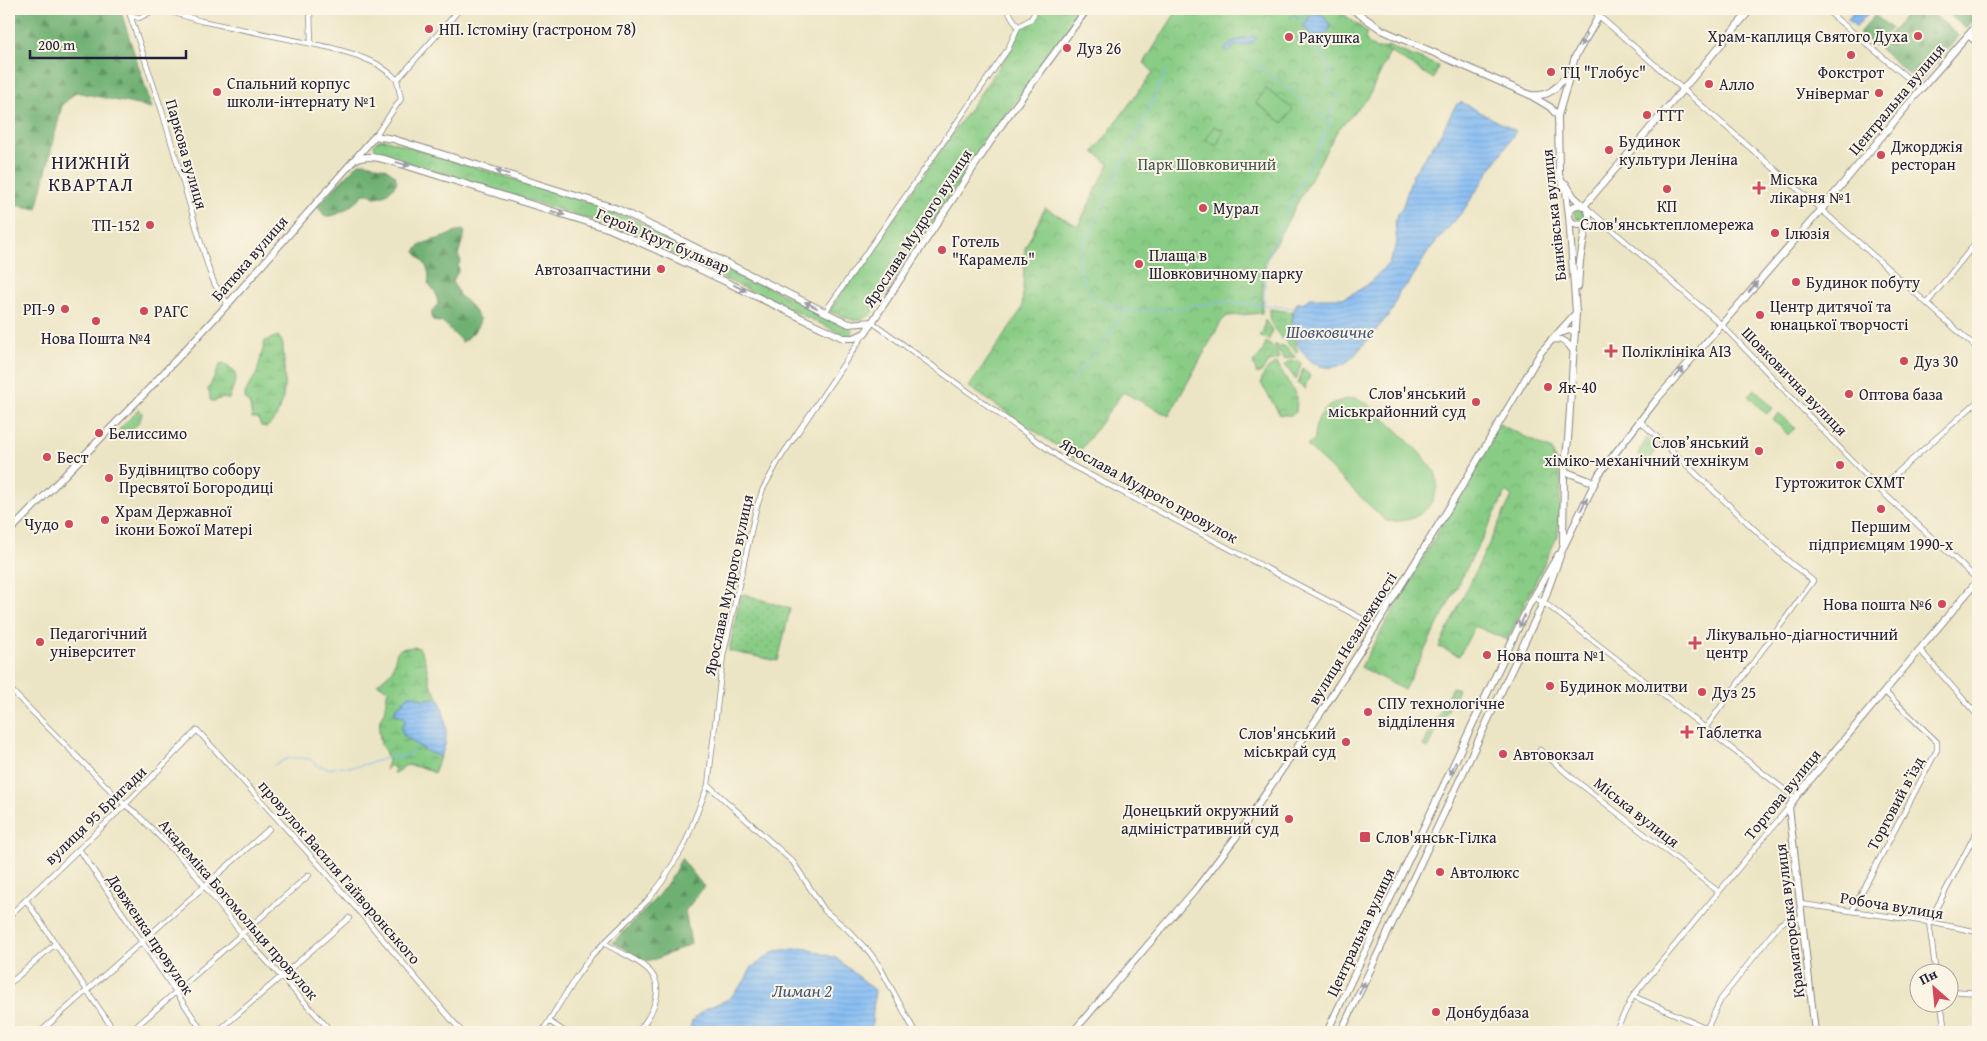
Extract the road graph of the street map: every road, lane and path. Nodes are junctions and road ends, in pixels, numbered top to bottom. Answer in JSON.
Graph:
{"nodes":[{"id":1,"x":128,"y":9,"type":"edge"},
{"id":2,"x":156,"y":9,"type":"edge"},
{"id":3,"x":161,"y":9,"type":"edge"},
{"id":4,"x":310,"y":9,"type":"edge"},
{"id":5,"x":460,"y":9,"type":"edge"},
{"id":6,"x":1007,"y":9,"type":"edge"},
{"id":7,"x":1037,"y":9,"type":"edge"},
{"id":8,"x":1087,"y":9,"type":"edge"},
{"id":9,"x":1352,"y":9,"type":"edge"},
{"id":10,"x":1591,"y":9,"type":"edge"},
{"id":11,"x":1751,"y":9,"type":"edge"},
{"id":12,"x":1825,"y":9,"type":"edge"},
{"id":13,"x":1601,"y":12,"type":"edge"},
{"id":14,"x":130,"y":15,"type":"junction"},
{"id":15,"x":1978,"y":24,"type":"edge"},
{"id":16,"x":1018,"y":27,"type":"junction"},
{"id":17,"x":1968,"y":35,"type":"junction"},
{"id":18,"x":1978,"y":43,"type":"edge"},
{"id":19,"x":311,"y":44,"type":"junction"},
{"id":20,"x":1568,"y":73,"type":"junction"},
{"id":21,"x":397,"y":80,"type":"junction"},
{"id":22,"x":1921,"y":89,"type":"junction"},
{"id":23,"x":1683,"y":90,"type":"junction"},
{"id":24,"x":1528,"y":94,"type":"junction"},
{"id":25,"x":1558,"y":116,"type":"junction"},
{"id":26,"x":375,"y":136,"type":"junction"},
{"id":27,"x":356,"y":159,"type":"junction"},
{"id":28,"x":1560,"y":174,"type":"junction"},
{"id":29,"x":1585,"y":207,"type":"junction"},
{"id":30,"x":1821,"y":210,"type":"junction"},
{"id":31,"x":1569,"y":216,"type":"junction"},
{"id":32,"x":1585,"y":223,"type":"junction"},
{"id":33,"x":1594,"y":224,"type":"junction"},
{"id":34,"x":1606,"y":226,"type":"junction"},
{"id":35,"x":1584,"y":236,"type":"junction"},
{"id":36,"x":1978,"y":240,"type":"edge"},
{"id":37,"x":1927,"y":303,"type":"junction"},
{"id":38,"x":228,"y":304,"type":"junction"},
{"id":39,"x":825,"y":312,"type":"junction"},
{"id":40,"x":1576,"y":313,"type":"junction"},
{"id":41,"x":872,"y":322,"type":"junction"},
{"id":42,"x":1721,"y":324,"type":"junction"},
{"id":43,"x":865,"y":333,"type":"junction"},
{"id":44,"x":1557,"y":334,"type":"junction"},
{"id":45,"x":1575,"y":334,"type":"junction"},
{"id":46,"x":1551,"y":340,"type":"junction"},
{"id":47,"x":1564,"y":341,"type":"junction"},
{"id":48,"x":1978,"y":350,"type":"edge"},
{"id":49,"x":1574,"y":352,"type":"junction"},
{"id":50,"x":1978,"y":401,"type":"edge"},
{"id":51,"x":1639,"y":420,"type":"junction"},
{"id":52,"x":1564,"y":471,"type":"junction"},
{"id":53,"x":1595,"y":483,"type":"junction"},
{"id":54,"x":1879,"y":489,"type":"junction"},
{"id":55,"x":9,"y":532,"type":"edge"},
{"id":56,"x":1563,"y":548,"type":"junction"},
{"id":57,"x":1978,"y":580,"type":"edge"},
{"id":58,"x":1534,"y":598,"type":"junction"},
{"id":59,"x":1543,"y":602,"type":"junction"},
{"id":60,"x":1376,"y":626,"type":"junction"},
{"id":61,"x":1920,"y":650,"type":"junction"},
{"id":62,"x":9,"y":688,"type":"edge"},
{"id":63,"x":1885,"y":692,"type":"junction"},
{"id":64,"x":1978,"y":716,"type":"edge"},
{"id":65,"x":1706,"y":728,"type":"junction"},
{"id":66,"x":197,"y":730,"type":"joint"},
{"id":67,"x":1540,"y":750,"type":"dead end"},
{"id":68,"x":708,"y":785,"type":"junction"},
{"id":69,"x":1795,"y":798,"type":"junction"},
{"id":70,"x":124,"y":805,"type":"junction"},
{"id":71,"x":1790,"y":807,"type":"junction"},
{"id":72,"x":269,"y":828,"type":"dead end"},
{"id":73,"x":1978,"y":828,"type":"edge"},
{"id":74,"x":78,"y":849,"type":"junction"},
{"id":75,"x":309,"y":875,"type":"dead end"},
{"id":76,"x":205,"y":886,"type":"junction"},
{"id":77,"x":1719,"y":892,"type":"junction"},
{"id":78,"x":26,"y":900,"type":"junction"},
{"id":79,"x":1801,"y":904,"type":"junction"},
{"id":80,"x":1852,"y":911,"type":"junction"},
{"id":81,"x":9,"y":916,"type":"edge"},
{"id":82,"x":349,"y":918,"type":"dead end"},
{"id":83,"x":1802,"y":918,"type":"junction"},
{"id":84,"x":1929,"y":922,"type":"junction"},
{"id":85,"x":1978,"y":932,"type":"edge"},
{"id":86,"x":242,"y":934,"type":"junction"},
{"id":87,"x":142,"y":942,"type":"junction"},
{"id":88,"x":604,"y":943,"type":"junction"},
{"id":89,"x":56,"y":944,"type":"junction"},
{"id":90,"x":1935,"y":964,"type":"edge"},
{"id":91,"x":280,"y":978,"type":"junction"},
{"id":92,"x":9,"y":984,"type":"edge"},
{"id":93,"x":87,"y":990,"type":"junction"},
{"id":94,"x":176,"y":992,"type":"junction"},
{"id":95,"x":1960,"y":992,"type":"edge"},
{"id":96,"x":1978,"y":993,"type":"edge"},
{"id":97,"x":1633,"y":996,"type":"junction"},
{"id":98,"x":1941,"y":1014,"type":"edge"},
{"id":99,"x":549,"y":1022,"type":"junction"},
{"id":100,"x":1707,"y":1028,"type":"junction"},
{"id":101,"x":40,"y":1032,"type":"edge"},
{"id":102,"x":116,"y":1032,"type":"edge"},
{"id":103,"x":130,"y":1032,"type":"edge"},
{"id":104,"x":203,"y":1032,"type":"edge"},
{"id":105,"x":217,"y":1032,"type":"edge"},
{"id":106,"x":332,"y":1032,"type":"edge"},
{"id":107,"x":462,"y":1032,"type":"edge"},
{"id":108,"x":542,"y":1032,"type":"edge"},
{"id":109,"x":565,"y":1032,"type":"edge"},
{"id":110,"x":638,"y":1032,"type":"edge"},
{"id":111,"x":915,"y":1032,"type":"edge"},
{"id":112,"x":1072,"y":1032,"type":"edge"},
{"id":113,"x":1327,"y":1032,"type":"edge"},
{"id":114,"x":1340,"y":1032,"type":"edge"},
{"id":115,"x":1614,"y":1032,"type":"edge"},
{"id":116,"x":1716,"y":1032,"type":"edge"},
{"id":117,"x":1815,"y":1032,"type":"edge"},
{"id":118,"x":1944,"y":1032,"type":"edge"}],
"edges":[{"from":1,"to":14,"type":"street","name":"Паркова вулиця"},
{"from":2,"to":14,"type":"street"},
{"from":3,"to":19,"type":"street"},
{"from":4,"to":19,"type":"street"},
{"from":5,"to":21,"type":"street"},
{"from":6,"to":16,"type":"street"},
{"from":7,"to":16,"type":"street"},
{"from":8,"to":41,"type":"street","name":"Ярослава Мудрого вулиця"},
{"from":9,"to":24,"type":"street"},
{"from":10,"to":13,"type":"street"},
{"from":11,"to":23,"type":"street"},
{"from":12,"to":22,"type":"street"},
{"from":13,"to":20,"type":"street","name":"Банківська вулиця","one_way":true},
{"from":13,"to":23,"type":"street"},
{"from":14,"to":38,"type":"street","name":"Паркова вулиця"},
{"from":15,"to":17,"type":"street","name":"Центральна вулиця"},
{"from":16,"to":39,"type":"street"},
{"from":17,"to":18,"type":"street"},
{"from":17,"to":22,"type":"street","name":"Центральна вулиця"},
{"from":19,"to":21,"type":"street"},
{"from":20,"to":24,"type":"street"},
{"from":20,"to":25,"type":"street","name":"Банківська вулиця"},
{"from":21,"to":26,"type":"street","name":"Батюка вулиця"},
{"from":22,"to":30,"type":"street","name":"Центральна вулиця"},
{"from":23,"to":29,"type":"street"},
{"from":23,"to":30,"type":"street"},
{"from":24,"to":25,"type":"street"},
{"from":25,"to":28,"type":"street","name":"Банківська вулиця"},
{"from":26,"to":27,"type":"street","name":"Батюка вулиця"},
{"from":39,"to":26,"type":"street","name":"Героїв Крут бульвар","one_way":true},
{"from":27,"to":38,"type":"street","name":"Батюка вулиця"},
{"from":27,"to":43,"type":"street","name":"Героїв Крут бульвар","one_way":true},
{"from":28,"to":29,"type":"street","name":"Шовковична вулиця"},
{"from":28,"to":31,"type":"street","name":"Банківська вулиця"},
{"from":29,"to":31,"type":"street"},
{"from":29,"to":32,"type":"street"},
{"from":29,"to":34,"type":"street","name":"Шовковична вулиця"},
{"from":30,"to":37,"type":"street"},
{"from":42,"to":30,"type":"street","name":"Центральна вулиця","one_way":true},
{"from":31,"to":32,"type":"street"},
{"from":31,"to":40,"type":"street","name":"Банківська вулиця"},
{"from":32,"to":33,"type":"street"},
{"from":32,"to":35,"type":"street"},
{"from":33,"to":34,"type":"street"},
{"from":33,"to":35,"type":"street"},
{"from":34,"to":42,"type":"street","name":"Шовковична вулиця"},
{"from":35,"to":40,"type":"street"},
{"from":36,"to":37,"type":"street"},
{"from":37,"to":48,"type":"street"},
{"from":38,"to":55,"type":"street","name":"Батюка вулиця"},
{"from":39,"to":41,"type":"street","name":"Героїв Крут бульвар"},
{"from":40,"to":44,"type":"street","name":"вулиця Незалежності"},
{"from":40,"to":45,"type":"street","name":"Банківська вулиця"},
{"from":41,"to":43,"type":"street","name":"Ярослава Мудрого вулиця"},
{"from":41,"to":60,"type":"street","name":"Ярослава Мудрого провулок"},
{"from":51,"to":42,"type":"street","name":"Центральна вулиця","one_way":true},
{"from":42,"to":54,"type":"street","name":"Шовковична вулиця"},
{"from":43,"to":68,"type":"street","name":"Ярослава Мудрого вулиця"},
{"from":44,"to":45,"type":"street"},
{"from":44,"to":46,"type":"street","name":"вулиця Незалежності"},
{"from":45,"to":47,"type":"street"},
{"from":45,"to":49,"type":"street","name":"Банківська вулиця"},
{"from":46,"to":47,"type":"street"},
{"from":46,"to":60,"type":"street","name":"вулиця Незалежності"},
{"from":47,"to":49,"type":"street"},
{"from":49,"to":52,"type":"street","name":"Банківська вулиця"},
{"from":50,"to":54,"type":"street"},
{"from":51,"to":53,"type":"street","name":"Центральна вулиця"},
{"from":51,"to":65,"type":"street"},
{"from":52,"to":53,"type":"street"},
{"from":52,"to":56,"type":"street","name":"Банківська вулиця"},
{"from":56,"to":53,"type":"street","name":"Центральна вулиця","one_way":true},
{"from":54,"to":57,"type":"street","name":"Шовковична вулиця"},
{"from":56,"to":58,"type":"street","name":"Центральна вулиця"},
{"from":56,"to":59,"type":"street","name":"Центральна вулиця"},
{"from":57,"to":61,"type":"street","name":"Торгова вулиця"},
{"from":58,"to":59,"type":"street"},
{"from":58,"to":113,"type":"street","name":"Центральна вулиця","one_way":true},
{"from":59,"to":65,"type":"street"},
{"from":114,"to":59,"type":"street","name":"Центральна вулиця","one_way":true},
{"from":60,"to":112,"type":"street","name":"вулиця Незалежності"},
{"from":61,"to":63,"type":"street","name":"Торгова вулиця"},
{"from":61,"to":64,"type":"street"},
{"from":62,"to":70,"type":"street","name":"Академіка Богомольця провулок"},
{"from":63,"to":69,"type":"street","name":"Торгова вулиця"},
{"from":63,"to":80,"type":"street","name":"Торговий в’їзд"},
{"from":65,"to":69,"type":"street"},
{"from":66,"to":70,"type":"street","name":"вулиця 95 Бригади"},
{"from":66,"to":107,"type":"street","name":"провулок Василя Гайворонського"},
{"from":67,"to":77,"type":"street","name":"Міська вулиця"},
{"from":68,"to":88,"type":"street","name":"Ярослава Мудрого вулиця"},
{"from":68,"to":111,"type":"street"},
{"from":69,"to":71,"type":"street","name":"Торгова вулиця"},
{"from":70,"to":74,"type":"street","name":"вулиця 95 Бригади"},
{"from":70,"to":76,"type":"street","name":"Академіка Богомольця провулок"},
{"from":71,"to":77,"type":"street","name":"Торгова вулиця"},
{"from":71,"to":79,"type":"street","name":"Краматорська вулиця"},
{"from":72,"to":76,"type":"street"},
{"from":73,"to":84,"type":"street"},
{"from":74,"to":78,"type":"street","name":"вулиця 95 Бригади"},
{"from":74,"to":87,"type":"street","name":"Довженка провулок"},
{"from":75,"to":86,"type":"street"},
{"from":76,"to":86,"type":"street","name":"Академіка Богомольця провулок"},
{"from":76,"to":87,"type":"street"},
{"from":77,"to":97,"type":"street","name":"Торгова вулиця"},
{"from":78,"to":81,"type":"street","name":"вулиця 95 Бригади"},
{"from":78,"to":89,"type":"street"},
{"from":79,"to":80,"type":"street","name":"Робоча вулиця"},
{"from":79,"to":83,"type":"street","name":"Краматорська вулиця"},
{"from":80,"to":84,"type":"street","name":"Робоча вулиця"},
{"from":82,"to":91,"type":"street"},
{"from":83,"to":100,"type":"street"},
{"from":83,"to":117,"type":"street","name":"Краматорська вулиця"},
{"from":84,"to":85,"type":"street","name":"Робоча вулиця"},
{"from":84,"to":90,"type":"street"},
{"from":86,"to":91,"type":"street","name":"Академіка Богомольця провулок"},
{"from":86,"to":94,"type":"street"},
{"from":87,"to":93,"type":"street"},
{"from":87,"to":94,"type":"street","name":"Довженка провулок"},
{"from":88,"to":99,"type":"street","name":"Ярослава Мудрого вулиця"},
{"from":88,"to":110,"type":"street"},
{"from":89,"to":92,"type":"street"},
{"from":89,"to":93,"type":"street"},
{"from":91,"to":105,"type":"street"},
{"from":91,"to":106,"type":"street","name":"Академіка Богомольця провулок"},
{"from":93,"to":101,"type":"street"},
{"from":93,"to":102,"type":"street"},
{"from":94,"to":103,"type":"street"},
{"from":94,"to":104,"type":"street","name":"Довженка провулок"},
{"from":95,"to":96,"type":"street"},
{"from":97,"to":100,"type":"street"},
{"from":97,"to":115,"type":"street","name":"Торгова вулиця"},
{"from":98,"to":118,"type":"street"},
{"from":99,"to":108,"type":"street","name":"Ярослава Мудрого вулиця"},
{"from":99,"to":109,"type":"street"},
{"from":100,"to":116,"type":"street"}]}
